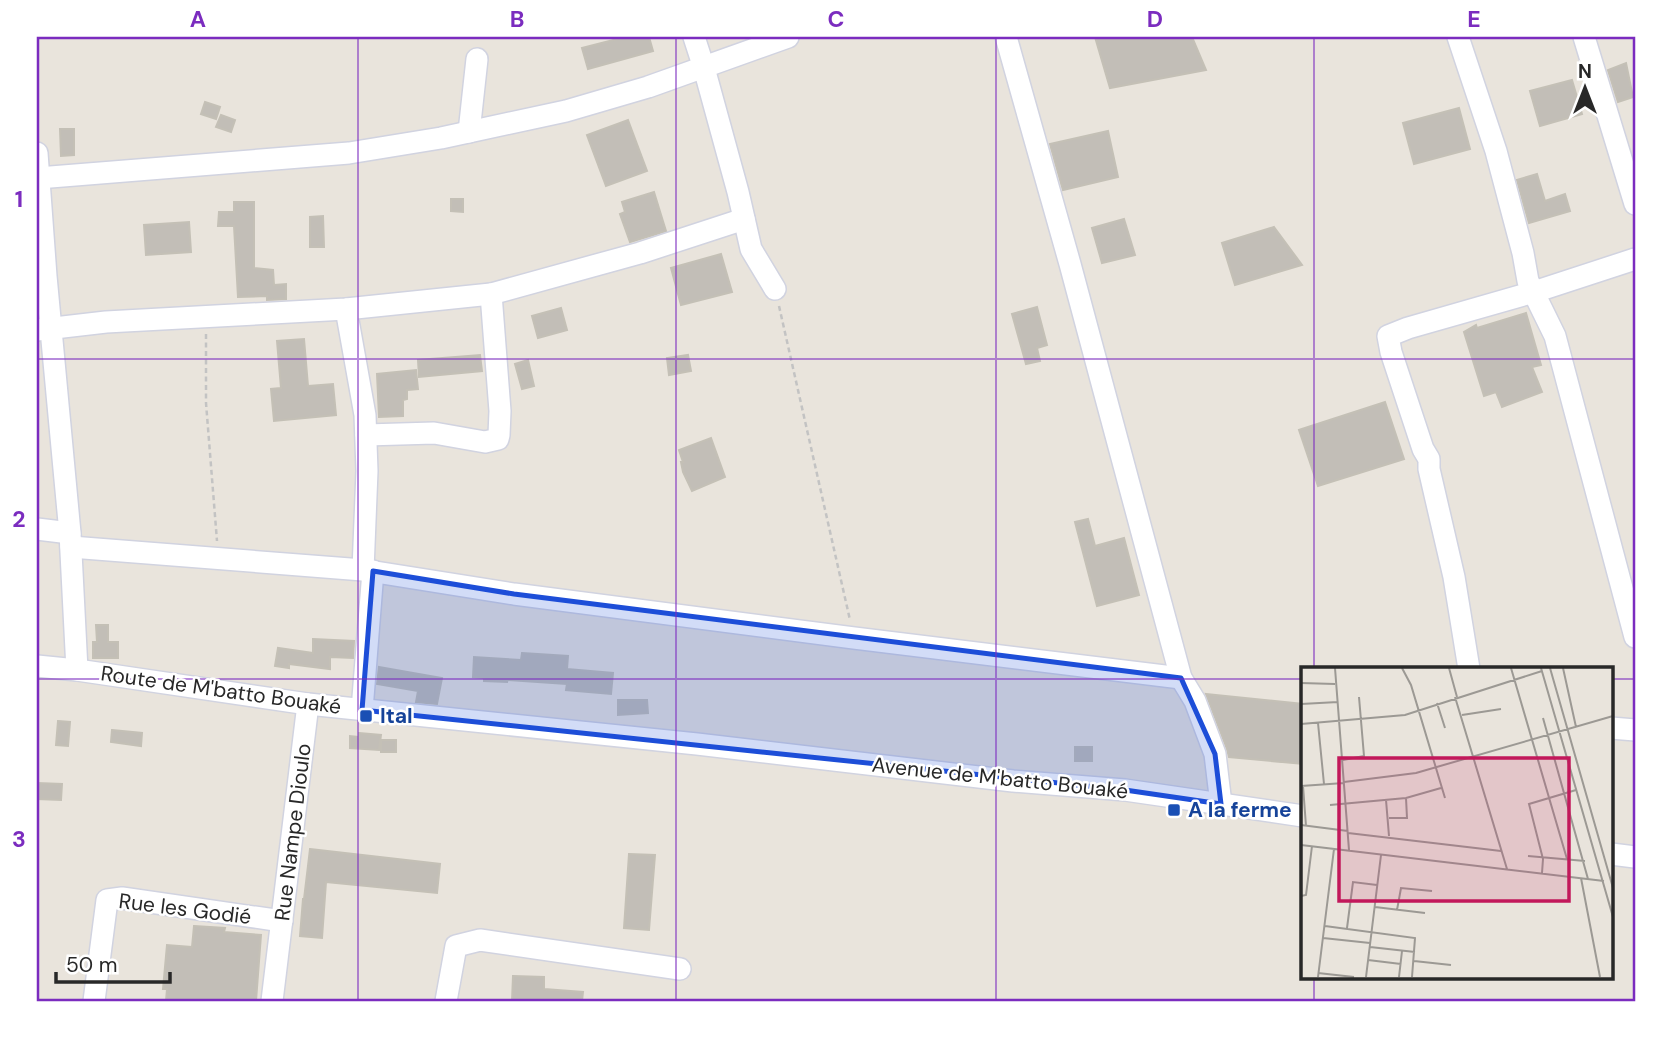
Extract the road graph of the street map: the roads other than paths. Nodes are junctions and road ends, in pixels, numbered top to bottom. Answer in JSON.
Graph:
{"nodes":[{"id":1,"x":694,"y":37,"type":"edge"},
{"id":2,"x":788,"y":37,"type":"edge"},
{"id":3,"x":1006,"y":37,"type":"edge"},
{"id":4,"x":1458,"y":37,"type":"edge"},
{"id":5,"x":1584,"y":37,"type":"edge"},
{"id":6,"x":477,"y":59,"type":"dead end"},
{"id":7,"x":704,"y":68,"type":"junction"},
{"id":8,"x":469,"y":132,"type":"junction"},
{"id":9,"x":37,"y":153,"type":"edge"},
{"id":10,"x":37,"y":182,"type":"edge"},
{"id":11,"x":1635,"y":204,"type":"edge"},
{"id":12,"x":744,"y":219,"type":"junction"},
{"id":13,"x":1635,"y":259,"type":"edge"},
{"id":14,"x":775,"y":289,"type":"road end"},
{"id":15,"x":1534,"y":292,"type":"junction"},
{"id":16,"x":491,"y":294,"type":"junction"},
{"id":17,"x":346,"y":309,"type":"junction"},
{"id":18,"x":44,"y":330,"type":"edge"},
{"id":19,"x":366,"y":435,"type":"junction"},
{"id":20,"x":37,"y":529,"type":"edge"},
{"id":21,"x":71,"y":540,"type":"junction"},
{"id":22,"x":368,"y":570,"type":"junction"},
{"id":23,"x":1635,"y":637,"type":"edge"},
{"id":24,"x":37,"y":666,"type":"edge"},
{"id":25,"x":1469,"y":667,"type":"edge"},
{"id":26,"x":77,"y":670,"type":"junction"},
{"id":27,"x":1181,"y":678,"type":"junction"},
{"id":28,"x":308,"y":704,"type":"junction"},
{"id":29,"x":362,"y":710,"type":"junction"},
{"id":30,"x":1612,"y":728,"type":"edge"},
{"id":31,"x":1635,"y":730,"type":"edge"},
{"id":32,"x":697,"y":744,"type":"joint"},
{"id":33,"x":1222,"y":804,"type":"junction"},
{"id":34,"x":1301,"y":816,"type":"edge"},
{"id":35,"x":1612,"y":854,"type":"edge"},
{"id":36,"x":1635,"y":857,"type":"edge"},
{"id":37,"x":282,"y":921,"type":"junction"},
{"id":38,"x":680,"y":969,"type":"dead end"},
{"id":39,"x":94,"y":1001,"type":"edge"},
{"id":40,"x":272,"y":1001,"type":"edge"},
{"id":41,"x":446,"y":1001,"type":"edge"}],
"edges":[{"from":1,"to":7,"type":"street"},
{"from":2,"to":7,"type":"street"},
{"from":3,"to":27,"type":"street"},
{"from":4,"to":15,"type":"street"},
{"from":5,"to":11,"type":"street"},
{"from":6,"to":8,"type":"street"},
{"from":7,"to":8,"type":"street"},
{"from":7,"to":12,"type":"street"},
{"from":8,"to":10,"type":"street"},
{"from":9,"to":10,"type":"street"},
{"from":10,"to":18,"type":"street"},
{"from":12,"to":14,"type":"street"},
{"from":12,"to":16,"type":"street"},
{"from":13,"to":15,"type":"street"},
{"from":15,"to":23,"type":"street"},
{"from":15,"to":25,"type":"street"},
{"from":16,"to":17,"type":"street"},
{"from":16,"to":19,"type":"street"},
{"from":17,"to":18,"type":"street"},
{"from":17,"to":19,"type":"street"},
{"from":18,"to":21,"type":"street"},
{"from":19,"to":22,"type":"street"},
{"from":20,"to":21,"type":"street"},
{"from":21,"to":22,"type":"street"},
{"from":21,"to":26,"type":"street"},
{"from":22,"to":27,"type":"street"},
{"from":22,"to":29,"type":"street"},
{"from":24,"to":26,"type":"street","name":"Route de M'batto Bouaké"},
{"from":26,"to":28,"type":"street","name":"Route de M'batto Bouaké"},
{"from":27,"to":33,"type":"street"},
{"from":28,"to":29,"type":"street","name":"Route de M'batto Bouaké"},
{"from":28,"to":37,"type":"street","name":"Rue Nampe Dioulo"},
{"from":29,"to":32,"type":"street","name":"Route de M'batto Bouaké"},
{"from":30,"to":31,"type":"street"},
{"from":32,"to":33,"type":"street","name":"Avenue de M'batto Bouaké"},
{"from":33,"to":34,"type":"street","name":"Avenue de M'batto Bouaké"},
{"from":35,"to":36,"type":"street"},
{"from":37,"to":39,"type":"street","name":"Rue les Godié"},
{"from":37,"to":40,"type":"street","name":"Rue Nampe Dioulo"},
{"from":38,"to":41,"type":"street"}]}
